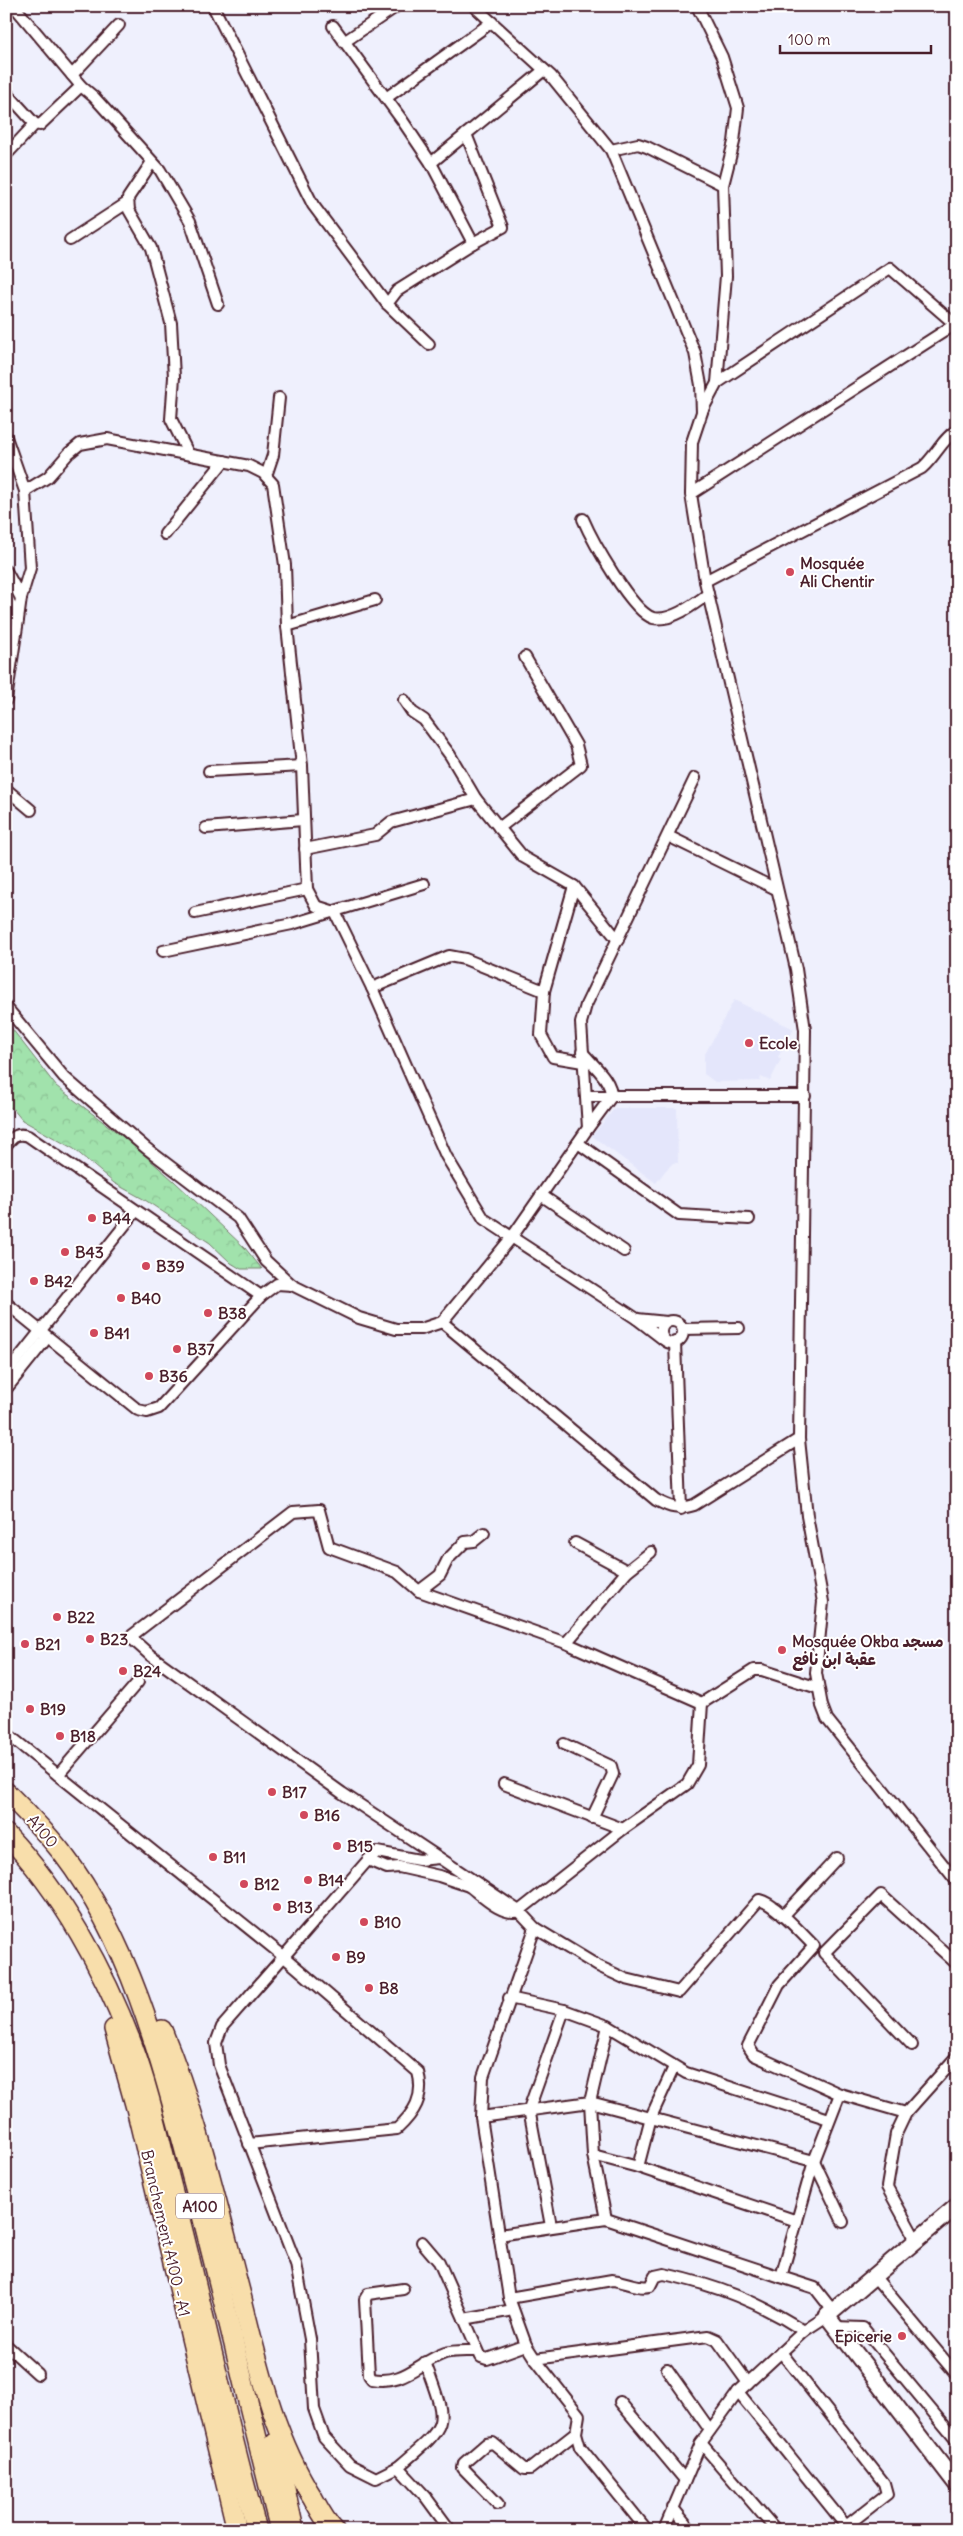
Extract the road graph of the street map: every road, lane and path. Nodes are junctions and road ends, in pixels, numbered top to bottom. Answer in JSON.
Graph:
{"nodes":[{"id":1,"x":14,"y":6,"type":"edge"},
{"id":2,"x":213,"y":6,"type":"edge"},
{"id":3,"x":397,"y":6,"type":"edge"},
{"id":4,"x":474,"y":6,"type":"edge"},
{"id":5,"x":696,"y":6,"type":"edge"},
{"id":6,"x":492,"y":22,"type":"junction"},
{"id":7,"x":119,"y":25,"type":"dead end"},
{"id":8,"x":333,"y":26,"type":"dead end"},
{"id":9,"x":344,"y":42,"type":"junction"},
{"id":10,"x":544,"y":70,"type":"junction"},
{"id":11,"x":72,"y":75,"type":"junction"},
{"id":12,"x":81,"y":86,"type":"junction"},
{"id":13,"x":6,"y":92,"type":"edge"},
{"id":14,"x":386,"y":98,"type":"junction"},
{"id":15,"x":35,"y":124,"type":"junction"},
{"id":16,"x":466,"y":134,"type":"junction"},
{"id":17,"x":611,"y":150,"type":"junction"},
{"id":18,"x":6,"y":155,"type":"edge"},
{"id":19,"x":152,"y":162,"type":"junction"},
{"id":20,"x":431,"y":163,"type":"junction"},
{"id":21,"x":723,"y":185,"type":"junction"},
{"id":22,"x":127,"y":202,"type":"junction"},
{"id":23,"x":70,"y":240,"type":"dead end"},
{"id":24,"x":473,"y":242,"type":"junction"},
{"id":25,"x":218,"y":304,"type":"dead end"},
{"id":26,"x":387,"y":304,"type":"junction"},
{"id":27,"x":955,"y":325,"type":"edge"},
{"id":28,"x":429,"y":344,"type":"dead end"},
{"id":29,"x":717,"y":383,"type":"junction"},
{"id":30,"x":279,"y":398,"type":"dead end"},
{"id":31,"x":702,"y":412,"type":"junction"},
{"id":32,"x":957,"y":430,"type":"edge"},
{"id":33,"x":6,"y":437,"type":"edge"},
{"id":34,"x":188,"y":453,"type":"junction"},
{"id":35,"x":224,"y":461,"type":"junction"},
{"id":36,"x":266,"y":476,"type":"junction"},
{"id":37,"x":25,"y":491,"type":"junction"},
{"id":38,"x":691,"y":494,"type":"junction"},
{"id":39,"x":583,"y":519,"type":"dead end"},
{"id":40,"x":165,"y":534,"type":"dead end"},
{"id":41,"x":6,"y":571,"type":"edge"},
{"id":42,"x":705,"y":581,"type":"junction"},
{"id":43,"x":708,"y":594,"type":"junction"},
{"id":44,"x":6,"y":595,"type":"edge"},
{"id":45,"x":21,"y":598,"type":"junction"},
{"id":46,"x":375,"y":600,"type":"dead end"},
{"id":47,"x":18,"y":620,"type":"junction"},
{"id":48,"x":287,"y":626,"type":"junction"},
{"id":49,"x":525,"y":657,"type":"dead end"},
{"id":50,"x":6,"y":700,"type":"edge"},
{"id":51,"x":404,"y":700,"type":"dead end"},
{"id":52,"x":302,"y":766,"type":"junction"},
{"id":53,"x":209,"y":771,"type":"dead end"},
{"id":54,"x":695,"y":778,"type":"dead end"},
{"id":55,"x":6,"y":788,"type":"edge"},
{"id":56,"x":476,"y":799,"type":"junction"},
{"id":57,"x":31,"y":810,"type":"dead end"},
{"id":58,"x":303,"y":820,"type":"junction"},
{"id":59,"x":206,"y":828,"type":"dead end"},
{"id":60,"x":499,"y":828,"type":"junction"},
{"id":61,"x":668,"y":836,"type":"junction"},
{"id":62,"x":306,"y":849,"type":"junction"},
{"id":63,"x":424,"y":884,"type":"dead end"},
{"id":64,"x":574,"y":886,"type":"junction"},
{"id":65,"x":307,"y":889,"type":"junction"},
{"id":66,"x":776,"y":889,"type":"junction"},
{"id":67,"x":335,"y":912,"type":"junction"},
{"id":68,"x":195,"y":913,"type":"dead end"},
{"id":69,"x":618,"y":940,"type":"junction"},
{"id":70,"x":163,"y":951,"type":"dead end"},
{"id":71,"x":372,"y":988,"type":"junction"},
{"id":72,"x":544,"y":991,"type":"junction"},
{"id":73,"x":6,"y":1007,"type":"edge"},
{"id":74,"x":582,"y":1057,"type":"junction"},
{"id":75,"x":586,"y":1096,"type":"junction"},
{"id":76,"x":805,"y":1096,"type":"junction"},
{"id":77,"x":611,"y":1097,"type":"junction"},
{"id":78,"x":588,"y":1128,"type":"junction"},
{"id":79,"x":578,"y":1143,"type":"junction"},
{"id":80,"x":6,"y":1145,"type":"edge"},
{"id":81,"x":541,"y":1195,"type":"junction"},
{"id":82,"x":136,"y":1211,"type":"junction"},
{"id":83,"x":750,"y":1219,"type":"dead end"},
{"id":84,"x":512,"y":1237,"type":"junction"},
{"id":85,"x":624,"y":1251,"type":"dead end"},
{"id":86,"x":292,"y":1285,"type":"junction"},
{"id":87,"x":261,"y":1296,"type":"junction"},
{"id":88,"x":6,"y":1303,"type":"edge"},
{"id":89,"x":637,"y":1319,"type":"junction"},
{"id":90,"x":442,"y":1322,"type":"junction"},
{"id":91,"x":667,"y":1322,"type":"junction"},
{"id":92,"x":739,"y":1328,"type":"dead end"},
{"id":93,"x":683,"y":1329,"type":"junction"},
{"id":94,"x":43,"y":1335,"type":"junction"},
{"id":95,"x":663,"y":1339,"type":"junction"},
{"id":96,"x":675,"y":1342,"type":"junction"},
{"id":97,"x":6,"y":1374,"type":"edge"},
{"id":98,"x":6,"y":1389,"type":"edge"},
{"id":99,"x":799,"y":1439,"type":"junction"},
{"id":100,"x":681,"y":1509,"type":"junction"},
{"id":101,"x":484,"y":1533,"type":"dead end"},
{"id":102,"x":575,"y":1543,"type":"dead end"},
{"id":103,"x":651,"y":1552,"type":"dead end"},
{"id":104,"x":628,"y":1571,"type":"junction"},
{"id":105,"x":419,"y":1591,"type":"junction"},
{"id":106,"x":566,"y":1643,"type":"junction"},
{"id":107,"x":138,"y":1682,"type":"dead end"},
{"id":108,"x":818,"y":1688,"type":"junction"},
{"id":109,"x":702,"y":1703,"type":"junction"},
{"id":110,"x":6,"y":1733,"type":"edge"},
{"id":111,"x":564,"y":1744,"type":"dead end"},
{"id":112,"x":58,"y":1775,"type":"junction"},
{"id":113,"x":504,"y":1784,"type":"dead end"},
{"id":114,"x":6,"y":1792,"type":"edge"},
{"id":115,"x":592,"y":1818,"type":"junction"},
{"id":116,"x":623,"y":1829,"type":"junction"},
{"id":117,"x":6,"y":1834,"type":"edge"},
{"id":118,"x":439,"y":1858,"type":"junction"},
{"id":119,"x":837,"y":1858,"type":"dead end"},
{"id":120,"x":368,"y":1860,"type":"junction"},
{"id":121,"x":957,"y":1882,"type":"edge"},
{"id":122,"x":474,"y":1885,"type":"junction"},
{"id":123,"x":89,"y":1893,"type":"junction"},
{"id":124,"x":519,"y":1912,"type":"junction"},
{"id":125,"x":783,"y":1916,"type":"junction"},
{"id":126,"x":535,"y":1928,"type":"junction"},
{"id":127,"x":84,"y":1940,"type":"junction"},
{"id":128,"x":814,"y":1946,"type":"junction"},
{"id":129,"x":824,"y":1952,"type":"junction"},
{"id":130,"x":282,"y":1955,"type":"junction"},
{"id":131,"x":957,"y":1964,"type":"edge"},
{"id":132,"x":509,"y":1998,"type":"junction"},
{"id":133,"x":564,"y":2010,"type":"junction"},
{"id":134,"x":608,"y":2026,"type":"junction"},
{"id":135,"x":912,"y":2045,"type":"dead end"},
{"id":136,"x":957,"y":2056,"type":"edge"},
{"id":137,"x":674,"y":2067,"type":"junction"},
{"id":138,"x":840,"y":2094,"type":"junction"},
{"id":139,"x":590,"y":2102,"type":"junction"},
{"id":140,"x":529,"y":2109,"type":"junction"},
{"id":141,"x":906,"y":2112,"type":"junction"},
{"id":142,"x":481,"y":2117,"type":"junction"},
{"id":143,"x":651,"y":2117,"type":"junction"},
{"id":144,"x":829,"y":2119,"type":"junction"},
{"id":145,"x":249,"y":2144,"type":"junction"},
{"id":146,"x":593,"y":2155,"type":"junction"},
{"id":147,"x":814,"y":2161,"type":"junction"},
{"id":148,"x":638,"y":2167,"type":"junction"},
{"id":149,"x":957,"y":2206,"type":"edge"},
{"id":150,"x":606,"y":2219,"type":"junction"},
{"id":151,"x":797,"y":2222,"type":"junction"},
{"id":152,"x":843,"y":2222,"type":"dead end"},
{"id":153,"x":552,"y":2226,"type":"junction"},
{"id":154,"x":499,"y":2235,"type":"junction"},
{"id":155,"x":916,"y":2240,"type":"junction"},
{"id":156,"x":422,"y":2242,"type":"dead end"},
{"id":157,"x":874,"y":2276,"type":"junction"},
{"id":158,"x":780,"y":2277,"type":"junction"},
{"id":159,"x":403,"y":2289,"type":"dead end"},
{"id":160,"x":509,"y":2298,"type":"junction"},
{"id":161,"x":513,"y":2310,"type":"junction"},
{"id":162,"x":832,"y":2318,"type":"junction"},
{"id":163,"x":464,"y":2320,"type":"junction"},
{"id":164,"x":804,"y":2331,"type":"junction"},
{"id":165,"x":6,"y":2345,"type":"edge"},
{"id":166,"x":526,"y":2345,"type":"junction"},
{"id":167,"x":476,"y":2351,"type":"junction"},
{"id":168,"x":781,"y":2352,"type":"junction"},
{"id":169,"x":534,"y":2360,"type":"junction"},
{"id":170,"x":425,"y":2362,"type":"junction"},
{"id":171,"x":667,"y":2369,"type":"dead end"},
{"id":172,"x":38,"y":2374,"type":"dead end"},
{"id":173,"x":957,"y":2375,"type":"edge"},
{"id":174,"x":748,"y":2383,"type":"junction"},
{"id":175,"x":738,"y":2392,"type":"junction"},
{"id":176,"x":266,"y":2394,"type":"junction"},
{"id":177,"x":620,"y":2402,"type":"dead end"},
{"id":178,"x":710,"y":2430,"type":"junction"},
{"id":179,"x":576,"y":2433,"type":"junction"},
{"id":180,"x":957,"y":2441,"type":"edge"},
{"id":181,"x":701,"y":2443,"type":"junction"},
{"id":182,"x":398,"y":2467,"type":"junction"},
{"id":183,"x":685,"y":2480,"type":"junction"},
{"id":184,"x":957,"y":2485,"type":"edge"},
{"id":185,"x":498,"y":2504,"type":"dead end"},
{"id":186,"x":672,"y":2507,"type":"junction"},
{"id":187,"x":843,"y":2528,"type":"edge"},
{"id":188,"x":237,"y":2530,"type":"edge"},
{"id":189,"x":256,"y":2530,"type":"edge"},
{"id":190,"x":280,"y":2530,"type":"edge"},
{"id":191,"x":294,"y":2530,"type":"edge"},
{"id":192,"x":334,"y":2530,"type":"edge"},
{"id":193,"x":450,"y":2530,"type":"edge"},
{"id":194,"x":647,"y":2530,"type":"edge"},
{"id":195,"x":664,"y":2530,"type":"edge"},
{"id":196,"x":691,"y":2530,"type":"edge"},
{"id":197,"x":776,"y":2530,"type":"edge"}],
"edges":[{"from":1,"to":11,"type":"street"},
{"from":2,"to":26,"type":"street"},
{"from":3,"to":9,"type":"street"},
{"from":4,"to":6,"type":"street"},
{"from":5,"to":21,"type":"street"},
{"from":6,"to":10,"type":"street"},
{"from":6,"to":14,"type":"street"},
{"from":7,"to":11,"type":"street"},
{"from":8,"to":9,"type":"street"},
{"from":9,"to":14,"type":"street"},
{"from":10,"to":16,"type":"street"},
{"from":10,"to":17,"type":"street"},
{"from":11,"to":12,"type":"street"},
{"from":12,"to":15,"type":"street"},
{"from":12,"to":19,"type":"street"},
{"from":13,"to":15,"type":"street"},
{"from":14,"to":20,"type":"street"},
{"from":15,"to":18,"type":"street"},
{"from":16,"to":20,"type":"street"},
{"from":16,"to":24,"type":"street"},
{"from":17,"to":21,"type":"street"},
{"from":17,"to":31,"type":"street"},
{"from":19,"to":22,"type":"street"},
{"from":19,"to":25,"type":"street"},
{"from":20,"to":24,"type":"street"},
{"from":21,"to":29,"type":"street"},
{"from":22,"to":23,"type":"street"},
{"from":22,"to":34,"type":"street"},
{"from":24,"to":26,"type":"street"},
{"from":26,"to":28,"type":"street"},
{"from":27,"to":29,"type":"street"},
{"from":27,"to":38,"type":"street"},
{"from":29,"to":31,"type":"street"},
{"from":30,"to":36,"type":"street"},
{"from":31,"to":38,"type":"street"},
{"from":32,"to":42,"type":"street"},
{"from":33,"to":37,"type":"street"},
{"from":34,"to":35,"type":"street"},
{"from":34,"to":37,"type":"street"},
{"from":35,"to":36,"type":"street"},
{"from":35,"to":40,"type":"street"},
{"from":36,"to":48,"type":"street"},
{"from":37,"to":45,"type":"street"},
{"from":38,"to":42,"type":"street"},
{"from":39,"to":43,"type":"street"},
{"from":41,"to":45,"type":"street"},
{"from":42,"to":43,"type":"street"},
{"from":43,"to":66,"type":"street"},
{"from":44,"to":47,"type":"street"},
{"from":45,"to":47,"type":"street"},
{"from":46,"to":48,"type":"street"},
{"from":47,"to":50,"type":"street"},
{"from":48,"to":52,"type":"street"},
{"from":49,"to":60,"type":"street"},
{"from":51,"to":56,"type":"street"},
{"from":52,"to":53,"type":"street"},
{"from":52,"to":58,"type":"street"},
{"from":54,"to":61,"type":"street"},
{"from":55,"to":57,"type":"street"},
{"from":56,"to":60,"type":"street"},
{"from":56,"to":62,"type":"street"},
{"from":58,"to":59,"type":"street"},
{"from":58,"to":62,"type":"street"},
{"from":60,"to":64,"type":"street"},
{"from":61,"to":66,"type":"street"},
{"from":61,"to":69,"type":"street"},
{"from":62,"to":65,"type":"street"},
{"from":63,"to":67,"type":"street"},
{"from":64,"to":69,"type":"street"},
{"from":64,"to":72,"type":"street"},
{"from":65,"to":67,"type":"street"},
{"from":65,"to":68,"type":"street"},
{"from":66,"to":76,"type":"street"},
{"from":67,"to":70,"type":"street"},
{"from":67,"to":71,"type":"street"},
{"from":69,"to":74,"type":"street"},
{"from":71,"to":72,"type":"street"},
{"from":71,"to":84,"type":"street"},
{"from":72,"to":74,"type":"street"},
{"from":73,"to":86,"type":"street"},
{"from":74,"to":75,"type":"street"},
{"from":74,"to":77,"type":"street"},
{"from":75,"to":77,"type":"street"},
{"from":75,"to":78,"type":"street"},
{"from":76,"to":77,"type":"street"},
{"from":76,"to":99,"type":"street"},
{"from":77,"to":78,"type":"street"},
{"from":78,"to":79,"type":"street"},
{"from":79,"to":81,"type":"street"},
{"from":79,"to":83,"type":"street"},
{"from":80,"to":82,"type":"street"},
{"from":81,"to":84,"type":"street"},
{"from":81,"to":85,"type":"street"},
{"from":82,"to":87,"type":"street"},
{"from":82,"to":94,"type":"street"},
{"from":84,"to":89,"type":"street"},
{"from":84,"to":90,"type":"street"},
{"from":86,"to":87,"type":"street"},
{"from":86,"to":90,"type":"street"},
{"from":87,"to":94,"type":"street"},
{"from":88,"to":94,"type":"street"},
{"from":89,"to":91,"type":"street"},
{"from":89,"to":95,"type":"street"},
{"from":90,"to":100,"type":"street"},
{"from":91,"to":93,"type":"street"},
{"from":91,"to":95,"type":"street"},
{"from":92,"to":93,"type":"street"},
{"from":93,"to":96,"type":"street"},
{"from":94,"to":97,"type":"street"},
{"from":94,"to":98,"type":"street"},
{"from":95,"to":96,"type":"street"},
{"from":96,"to":100,"type":"street"},
{"from":99,"to":100,"type":"street"},
{"from":99,"to":108,"type":"street"},
{"from":101,"to":105,"type":"street"},
{"from":102,"to":104,"type":"street"},
{"from":103,"to":104,"type":"street"},
{"from":104,"to":106,"type":"street"},
{"from":105,"to":106,"type":"street"},
{"from":105,"to":118,"type":"street"},
{"from":106,"to":109,"type":"street"},
{"from":107,"to":112,"type":"street"},
{"from":108,"to":109,"type":"street"},
{"from":108,"to":121,"type":"street"},
{"from":109,"to":116,"type":"street"},
{"from":110,"to":112,"type":"street"},
{"from":111,"to":115,"type":"street"},
{"from":112,"to":130,"type":"street"},
{"from":113,"to":115,"type":"street"},
{"from":114,"to":123,"type":"highway","name":"A100","number":"A100"},
{"from":115,"to":116,"type":"street"},
{"from":116,"to":124,"type":"street"},
{"from":117,"to":127,"type":"highway","name":"A100","number":"A100"},
{"from":118,"to":120,"type":"street"},
{"from":118,"to":122,"type":"street"},
{"from":119,"to":125,"type":"street"},
{"from":120,"to":122,"type":"street"},
{"from":120,"to":130,"type":"street"},
{"from":122,"to":124,"type":"street"},
{"from":123,"to":176,"type":"highway"},
{"from":123,"to":190,"type":"highway","name":"A100","number":"A100"},
{"from":124,"to":126,"type":"street"},
{"from":125,"to":126,"type":"street"},
{"from":125,"to":128,"type":"street"},
{"from":126,"to":132,"type":"street"},
{"from":127,"to":188,"type":"highway","name":"Branchement A100 - A1"},
{"from":127,"to":189,"type":"highway","name":"A100","number":"A100"},
{"from":128,"to":129,"type":"street"},
{"from":128,"to":138,"type":"street"},
{"from":129,"to":131,"type":"street"},
{"from":129,"to":135,"type":"street"},
{"from":130,"to":145,"type":"street"},
{"from":130,"to":145,"type":"street"},
{"from":132,"to":133,"type":"street"},
{"from":132,"to":142,"type":"street"},
{"from":133,"to":134,"type":"street"},
{"from":133,"to":140,"type":"street"},
{"from":134,"to":137,"type":"street"},
{"from":134,"to":139,"type":"street"},
{"from":136,"to":141,"type":"street"},
{"from":137,"to":143,"type":"street"},
{"from":137,"to":144,"type":"street"},
{"from":138,"to":141,"type":"street"},
{"from":138,"to":144,"type":"street"},
{"from":139,"to":140,"type":"street"},
{"from":139,"to":143,"type":"street"},
{"from":139,"to":146,"type":"street"},
{"from":140,"to":142,"type":"street"},
{"from":140,"to":153,"type":"street"},
{"from":141,"to":155,"type":"street"},
{"from":142,"to":154,"type":"street"},
{"from":143,"to":147,"type":"street"},
{"from":143,"to":148,"type":"street"},
{"from":144,"to":147,"type":"street"},
{"from":145,"to":182,"type":"street"},
{"from":146,"to":148,"type":"street"},
{"from":146,"to":150,"type":"street"},
{"from":147,"to":151,"type":"street"},
{"from":147,"to":152,"type":"street"},
{"from":148,"to":151,"type":"street"},
{"from":149,"to":155,"type":"street"},
{"from":150,"to":153,"type":"street"},
{"from":150,"to":158,"type":"street"},
{"from":151,"to":158,"type":"street"},
{"from":153,"to":154,"type":"street"},
{"from":154,"to":160,"type":"street"},
{"from":155,"to":157,"type":"street"},
{"from":156,"to":163,"type":"street"},
{"from":157,"to":162,"type":"street"},
{"from":157,"to":173,"type":"street"},
{"from":158,"to":162,"type":"street"},
{"from":159,"to":170,"type":"street"},
{"from":160,"to":161,"type":"street"},
{"from":160,"to":164,"type":"street"},
{"from":161,"to":163,"type":"street"},
{"from":161,"to":166,"type":"street"},
{"from":162,"to":164,"type":"street"},
{"from":162,"to":180,"type":"street"},
{"from":162,"to":184,"type":"street"},
{"from":163,"to":167,"type":"street"},
{"from":164,"to":168,"type":"street"},
{"from":165,"to":172,"type":"street"},
{"from":166,"to":167,"type":"street"},
{"from":166,"to":169,"type":"street"},
{"from":167,"to":170,"type":"street"},
{"from":168,"to":174,"type":"street"},
{"from":168,"to":187,"type":"street"},
{"from":169,"to":174,"type":"street"},
{"from":169,"to":179,"type":"street"},
{"from":170,"to":182,"type":"street"},
{"from":171,"to":178,"type":"street"},
{"from":174,"to":175,"type":"street"},
{"from":175,"to":178,"type":"street"},
{"from":175,"to":187,"type":"street"},
{"from":176,"to":191,"type":"highway"},
{"from":176,"to":192,"type":"highway"},
{"from":177,"to":183,"type":"street"},
{"from":178,"to":181,"type":"street"},
{"from":179,"to":185,"type":"street"},
{"from":179,"to":194,"type":"street"},
{"from":181,"to":183,"type":"street"},
{"from":181,"to":197,"type":"street"},
{"from":182,"to":193,"type":"street"},
{"from":183,"to":186,"type":"street"},
{"from":186,"to":195,"type":"street"},
{"from":186,"to":196,"type":"street"}]}
